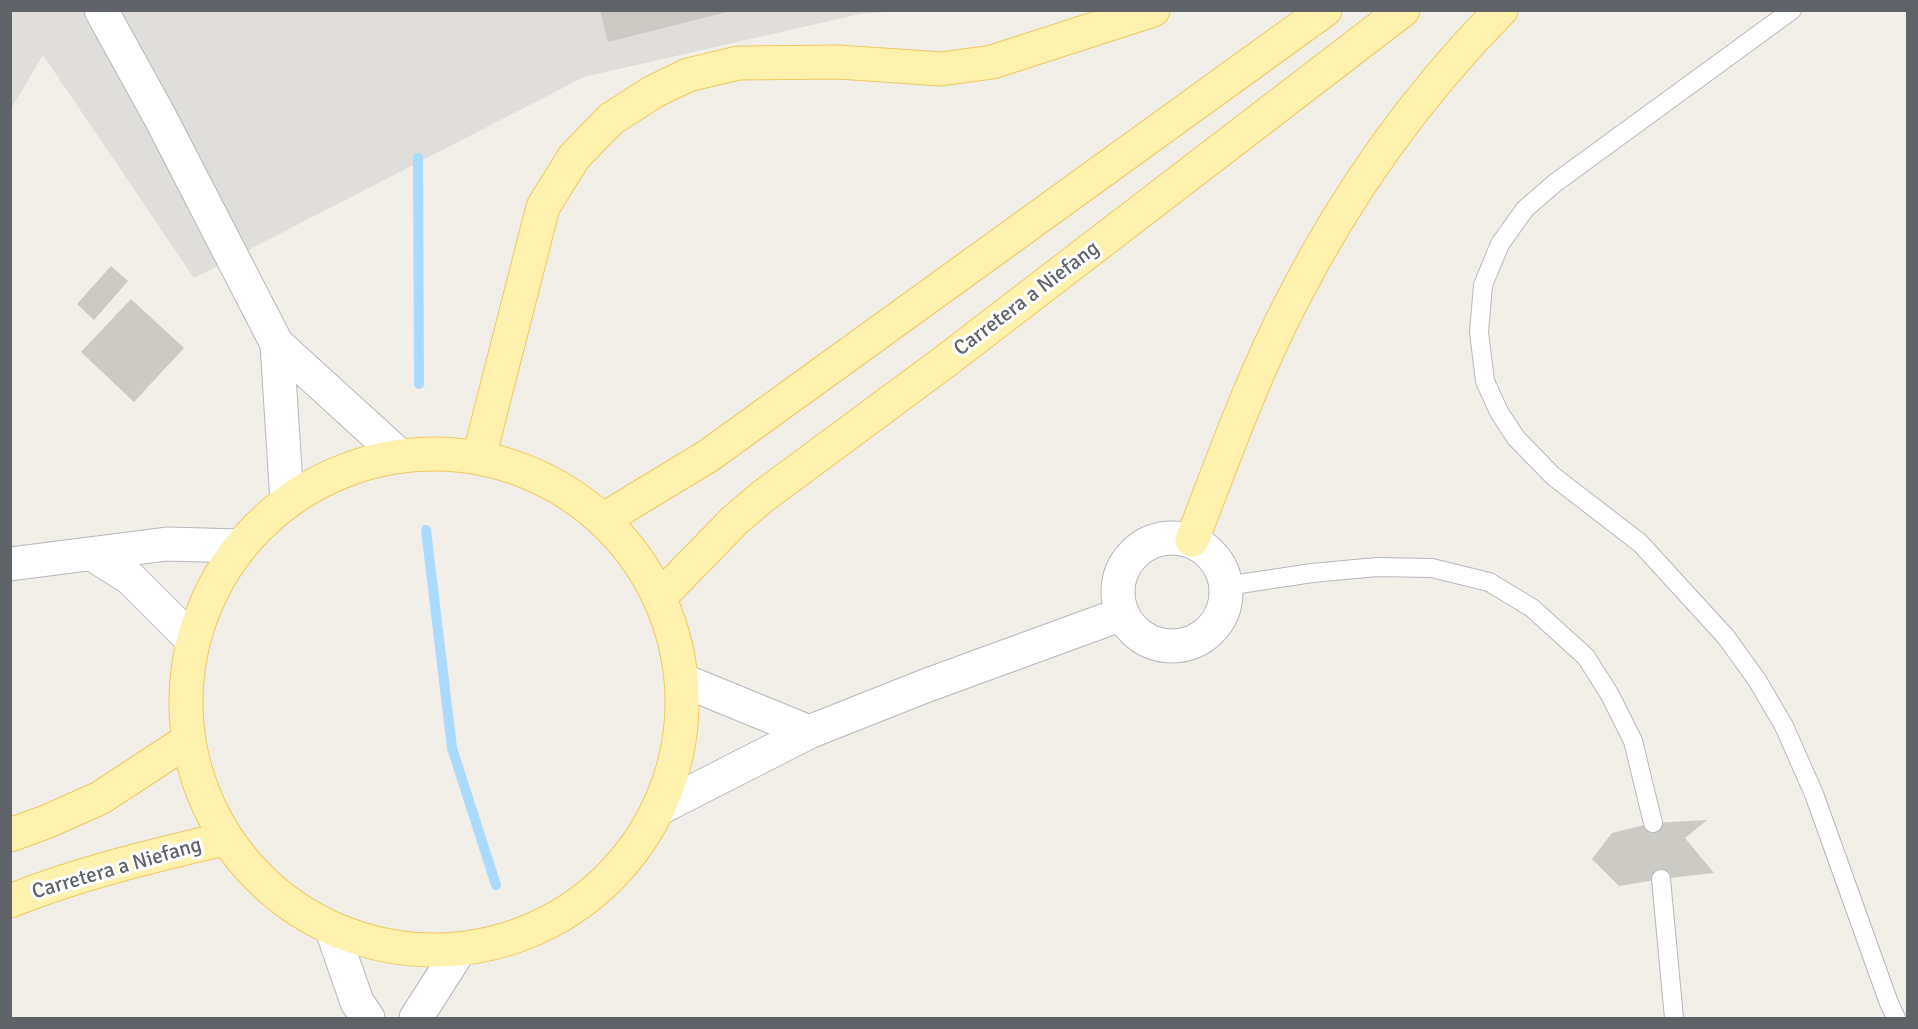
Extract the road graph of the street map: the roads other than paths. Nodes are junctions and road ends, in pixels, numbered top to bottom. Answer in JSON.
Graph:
{"nodes":[{"id":1,"x":101,"y":10,"type":"edge"},
{"id":2,"x":1153,"y":10,"type":"edge"},
{"id":3,"x":1325,"y":10,"type":"edge"},
{"id":4,"x":1403,"y":10,"type":"edge"},
{"id":5,"x":1501,"y":10,"type":"edge"},
{"id":6,"x":1792,"y":10,"type":"edge"},
{"id":7,"x":277,"y":344,"type":"junction"},
{"id":8,"x":400,"y":456,"type":"junction"},
{"id":9,"x":479,"y":457,"type":"junction"},
{"id":10,"x":287,"y":502,"type":"junction"},
{"id":11,"x":604,"y":519,"type":"junction"},
{"id":12,"x":1192,"y":540,"type":"junction"},
{"id":13,"x":241,"y":546,"type":"junction"},
{"id":14,"x":92,"y":554,"type":"junction"},
{"id":15,"x":10,"y":564,"type":"edge"},
{"id":16,"x":1226,"y":586,"type":"junction"},
{"id":17,"x":660,"y":597,"type":"junction"},
{"id":18,"x":1122,"y":614,"type":"junction"},
{"id":19,"x":193,"y":641,"type":"junction"},
{"id":20,"x":682,"y":680,"type":"junction"},
{"id":21,"x":809,"y":732,"type":"junction"},
{"id":22,"x":187,"y":741,"type":"junction"},
{"id":23,"x":658,"y":810,"type":"junction"},
{"id":24,"x":1653,"y":823,"type":"dead end"},
{"id":25,"x":10,"y":835,"type":"edge"},
{"id":26,"x":224,"y":838,"type":"junction"},
{"id":27,"x":1660,"y":879,"type":"dead end"},
{"id":28,"x":10,"y":901,"type":"edge"},
{"id":29,"x":332,"y":930,"type":"junction"},
{"id":30,"x":460,"y":949,"type":"junction"},
{"id":31,"x":368,"y":1018,"type":"edge"},
{"id":32,"x":416,"y":1018,"type":"edge"},
{"id":33,"x":1674,"y":1018,"type":"edge"},
{"id":34,"x":1896,"y":1018,"type":"edge"}],
"edges":[{"from":1,"to":7,"type":"street"},
{"from":2,"to":9,"type":"main road"},
{"from":3,"to":11,"type":"main road"},
{"from":4,"to":17,"type":"main road","name":"Carretera a Niefang"},
{"from":5,"to":12,"type":"main road"},
{"from":6,"to":34,"type":"lane"},
{"from":7,"to":8,"type":"street"},
{"from":7,"to":10,"type":"street"},
{"from":8,"to":9,"type":"main road","name":"Carretera a Niefang"},
{"from":8,"to":10,"type":"main road","name":"Carretera a Niefang"},
{"from":9,"to":11,"type":"main road","name":"Carretera a Niefang"},
{"from":10,"to":13,"type":"main road","name":"Carretera a Niefang"},
{"from":11,"to":17,"type":"main road","name":"Carretera a Niefang"},
{"from":12,"to":16,"type":"street"},
{"from":12,"to":18,"type":"street"},
{"from":13,"to":14,"type":"street"},
{"from":13,"to":19,"type":"main road","name":"Carretera a Niefang"},
{"from":14,"to":15,"type":"street"},
{"from":14,"to":19,"type":"street"},
{"from":16,"to":18,"type":"street"},
{"from":16,"to":24,"type":"lane"},
{"from":17,"to":20,"type":"main road","name":"Carretera a Niefang"},
{"from":18,"to":21,"type":"street"},
{"from":19,"to":22,"type":"main road","name":"Carretera a Niefang"},
{"from":20,"to":21,"type":"street"},
{"from":20,"to":23,"type":"main road","name":"Carretera a Niefang"},
{"from":21,"to":23,"type":"street"},
{"from":22,"to":25,"type":"main road"},
{"from":22,"to":26,"type":"main road","name":"Carretera a Niefang"},
{"from":23,"to":30,"type":"main road","name":"Carretera a Niefang"},
{"from":26,"to":28,"type":"main road","name":"Carretera a Niefang"},
{"from":26,"to":29,"type":"main road","name":"Carretera a Niefang"},
{"from":27,"to":33,"type":"lane"},
{"from":29,"to":30,"type":"main road","name":"Carretera a Niefang"},
{"from":29,"to":31,"type":"street"},
{"from":30,"to":32,"type":"street"}]}
